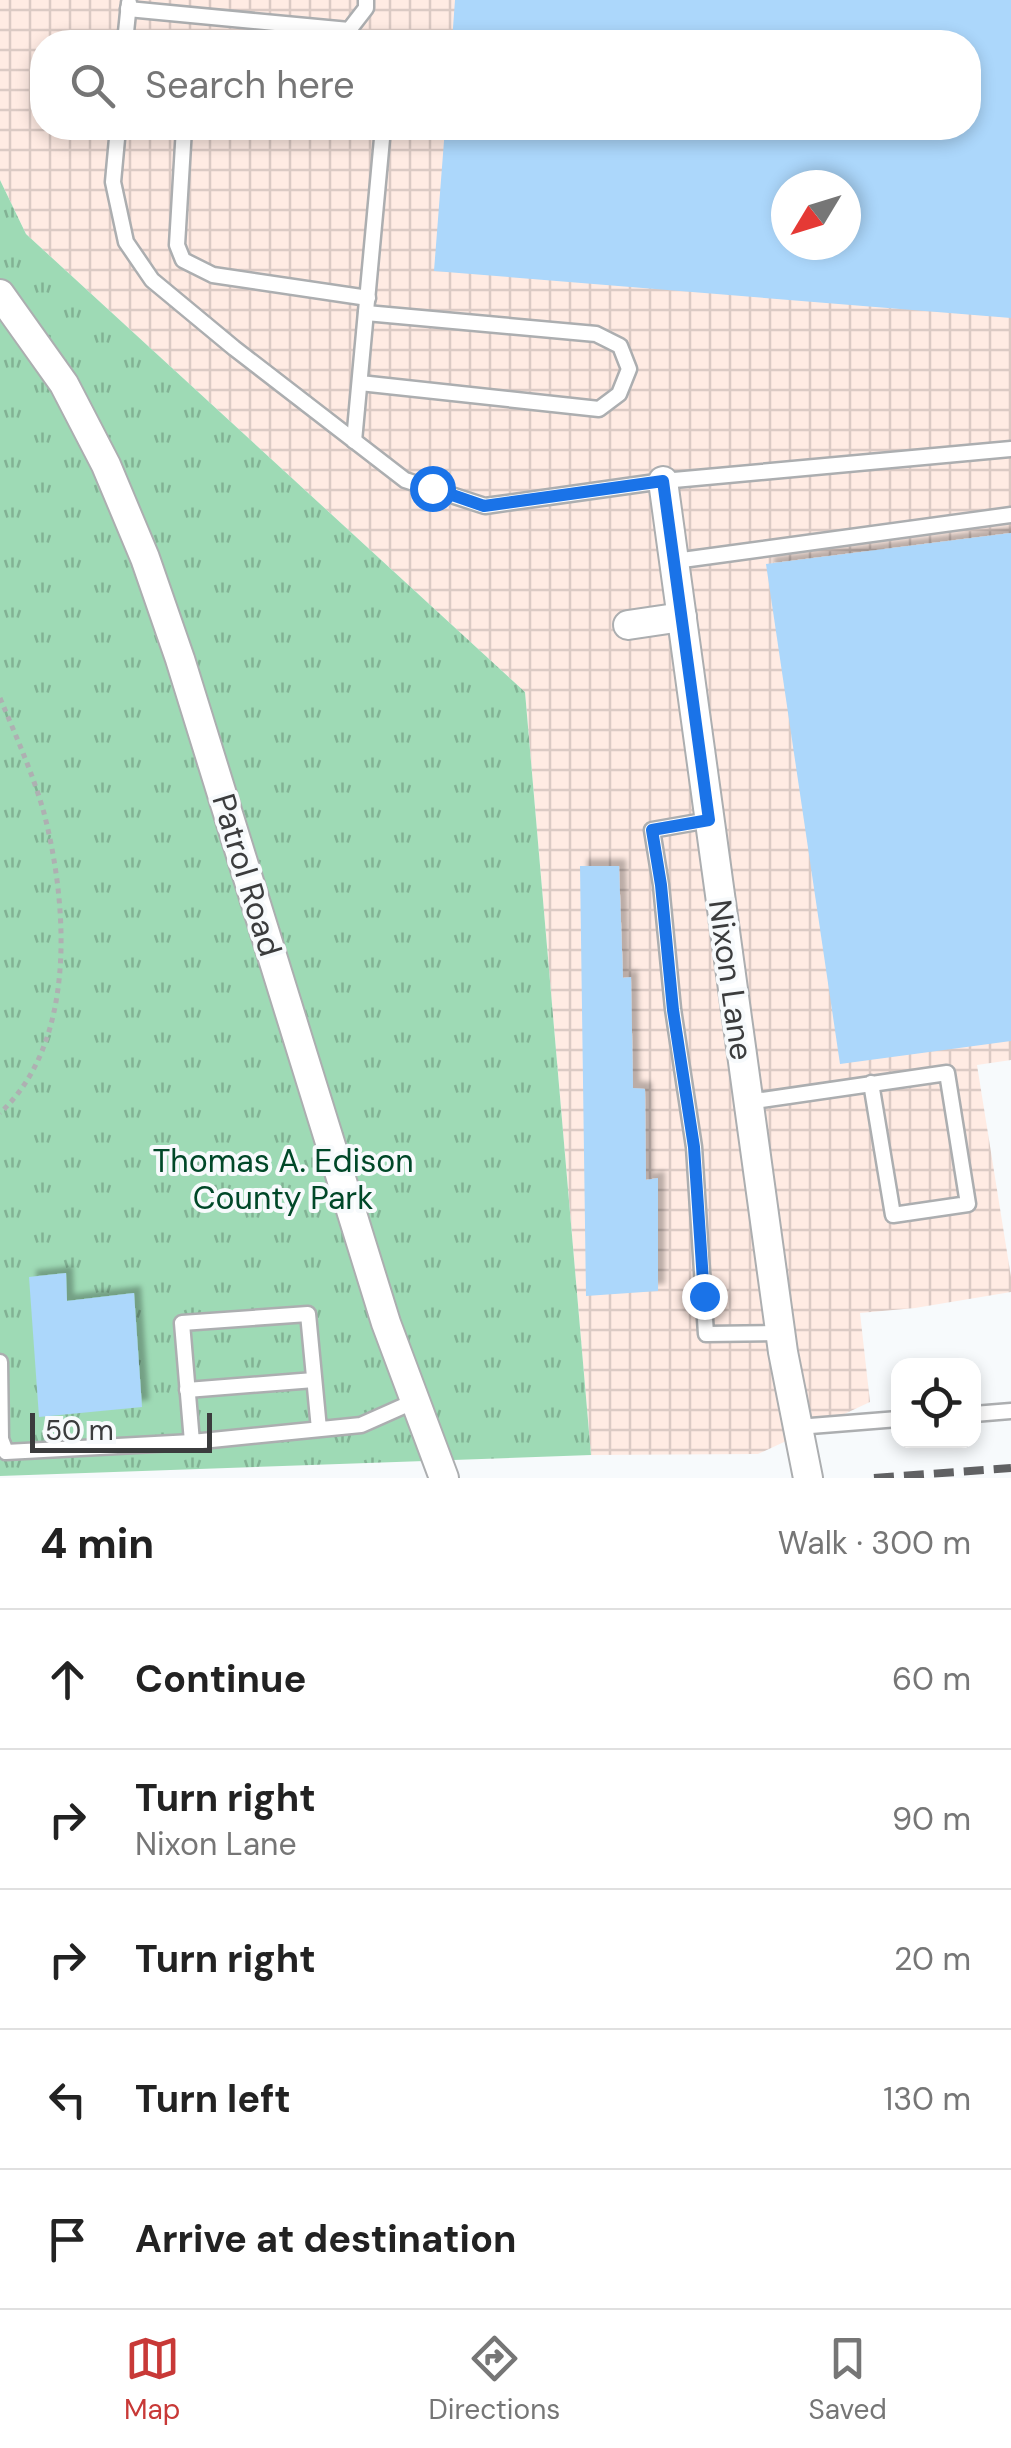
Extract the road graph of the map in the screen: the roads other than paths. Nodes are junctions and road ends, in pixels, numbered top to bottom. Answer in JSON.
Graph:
{"nodes":[{"id":1,"x":366,"y":0,"type":"edge"},
{"id":2,"x":129,"y":4,"type":"edge"},
{"id":3,"x":126,"y":30,"type":"edge"},
{"id":4,"x":117,"y":140,"type":"edge"},
{"id":5,"x":183,"y":140,"type":"edge"},
{"id":6,"x":382,"y":140,"type":"edge"},
{"id":7,"x":0,"y":294,"type":"edge"},
{"id":8,"x":367,"y":305,"type":"junction"},
{"id":9,"x":360,"y":383,"type":"junction"},
{"id":10,"x":354,"y":441,"type":"junction"},
{"id":11,"x":1011,"y":449,"type":"edge"},
{"id":12,"x":663,"y":481,"type":"junction"},
{"id":13,"x":1011,"y":515,"type":"edge"},
{"id":14,"x":674,"y":561,"type":"junction"},
{"id":15,"x":682,"y":617,"type":"junction"},
{"id":16,"x":628,"y":625,"type":"dead end"},
{"id":17,"x":709,"y":820,"type":"junction"},
{"id":18,"x":871,"y":1083,"type":"junction"},
{"id":19,"x":748,"y":1102,"type":"junction"},
{"id":20,"x":780,"y":1333,"type":"junction"},
{"id":21,"x":0,"y":1362,"type":"edge"},
{"id":22,"x":314,"y":1380,"type":"junction"},
{"id":23,"x":1,"y":1385,"type":"edge"},
{"id":24,"x":187,"y":1390,"type":"junction"},
{"id":25,"x":415,"y":1401,"type":"junction"},
{"id":26,"x":1011,"y":1411,"type":"edge"},
{"id":27,"x":981,"y":1413,"type":"edge"},
{"id":28,"x":891,"y":1420,"type":"edge"},
{"id":29,"x":798,"y":1427,"type":"junction"},
{"id":30,"x":319,"y":1430,"type":"junction"},
{"id":31,"x":192,"y":1442,"type":"junction"},
{"id":32,"x":444,"y":1478,"type":"edge"},
{"id":33,"x":808,"y":1478,"type":"edge"}],
"edges":[{"from":1,"to":2,"type":"lane"},
{"from":2,"to":3,"type":"lane"},
{"from":4,"to":10,"type":"lane"},
{"from":5,"to":8,"type":"lane"},
{"from":6,"to":8,"type":"lane"},
{"from":7,"to":25,"type":"street","name":"Patrol Road"},
{"from":8,"to":9,"type":"lane"},
{"from":8,"to":9,"type":"lane"},
{"from":9,"to":10,"type":"lane"},
{"from":10,"to":12,"type":"lane"},
{"from":11,"to":12,"type":"lane"},
{"from":12,"to":14,"type":"street","name":"Nixon Lane"},
{"from":13,"to":14,"type":"lane"},
{"from":14,"to":15,"type":"street","name":"Nixon Lane"},
{"from":15,"to":16,"type":"street"},
{"from":15,"to":17,"type":"street","name":"Nixon Lane"},
{"from":17,"to":19,"type":"street","name":"Nixon Lane"},
{"from":17,"to":20,"type":"lane"},
{"from":18,"to":18,"type":"lane"},
{"from":18,"to":19,"type":"lane"},
{"from":19,"to":20,"type":"street","name":"Nixon Lane"},
{"from":20,"to":29,"type":"street","name":"Nixon Lane"},
{"from":21,"to":23,"type":"lane"},
{"from":22,"to":24,"type":"lane"},
{"from":22,"to":24,"type":"lane"},
{"from":22,"to":30,"type":"lane"},
{"from":23,"to":31,"type":"lane"},
{"from":24,"to":31,"type":"lane"},
{"from":25,"to":30,"type":"lane"},
{"from":25,"to":32,"type":"street","name":"Patrol Road"},
{"from":26,"to":27,"type":"lane"},
{"from":28,"to":29,"type":"lane"},
{"from":29,"to":33,"type":"street","name":"Nixon Lane"},
{"from":30,"to":31,"type":"lane"}]}
